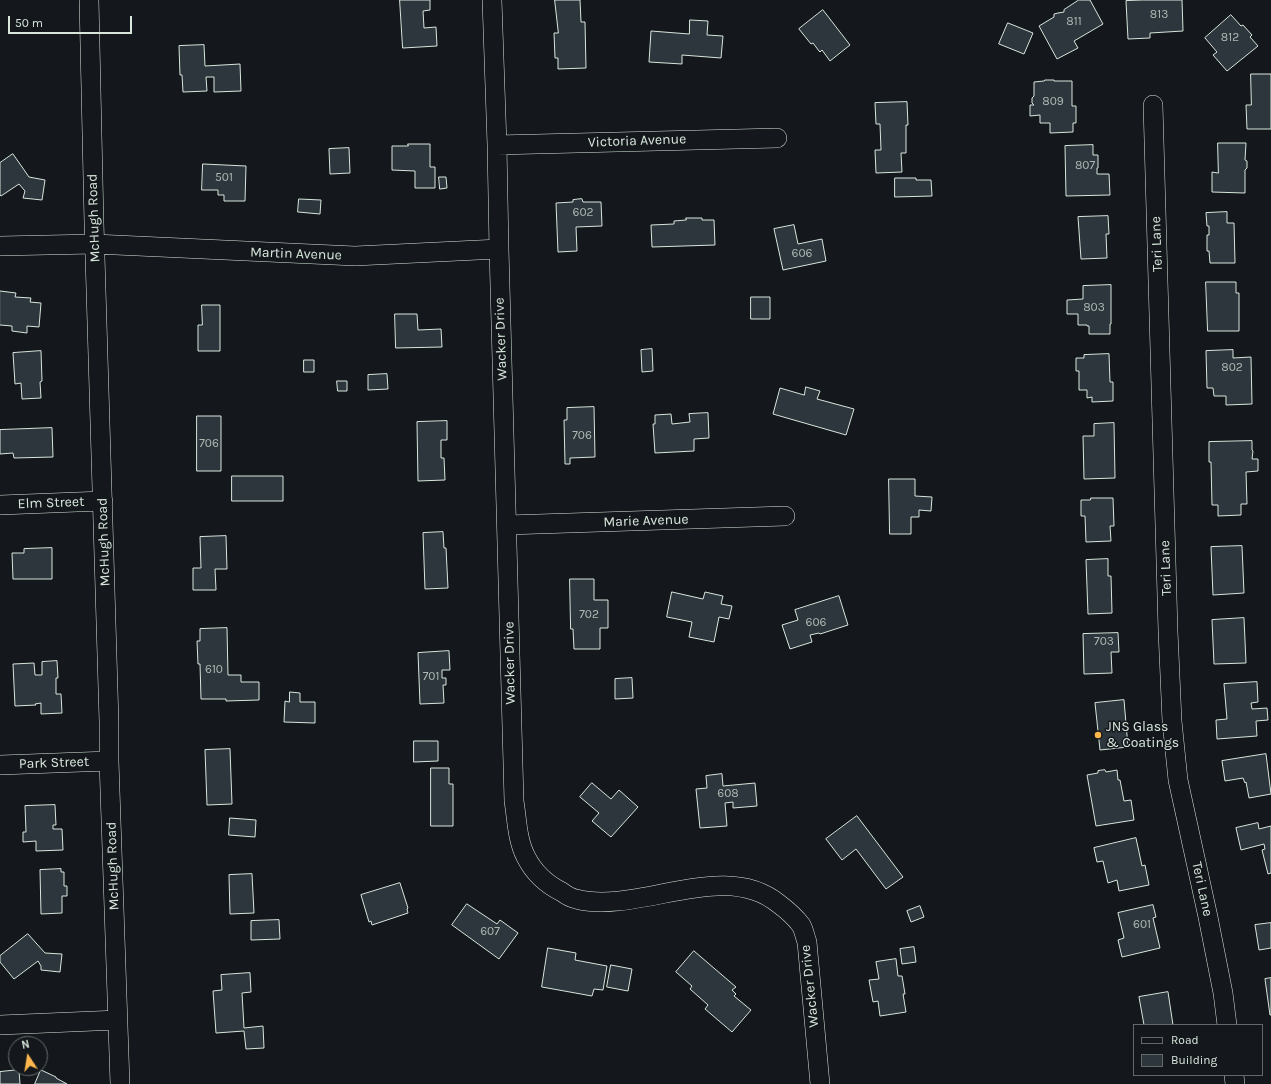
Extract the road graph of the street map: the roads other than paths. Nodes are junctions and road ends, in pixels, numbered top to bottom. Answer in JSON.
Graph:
{"nodes":[{"id":1,"x":89,"y":0,"type":"edge"},
{"id":2,"x":492,"y":0,"type":"edge"},
{"id":3,"x":1153,"y":105,"type":"dead end"},
{"id":4,"x":777,"y":138,"type":"dead end"},
{"id":5,"x":497,"y":145,"type":"junction"},
{"id":6,"x":94,"y":244,"type":"junction"},
{"id":7,"x":0,"y":246,"type":"edge"},
{"id":8,"x":499,"y":249,"type":"junction"},
{"id":9,"x":102,"y":501,"type":"junction"},
{"id":10,"x":0,"y":504,"type":"edge"},
{"id":11,"x":786,"y":516,"type":"dead end"},
{"id":12,"x":507,"y":525,"type":"junction"},
{"id":13,"x":109,"y":761,"type":"junction"},
{"id":14,"x":0,"y":765,"type":"edge"},
{"id":15,"x":118,"y":1020,"type":"junction"},
{"id":16,"x":1227,"y":1024,"type":"edge"},
{"id":17,"x":0,"y":1025,"type":"edge"},
{"id":18,"x":120,"y":1084,"type":"edge"},
{"id":19,"x":820,"y":1084,"type":"edge"}],
"edges":[{"from":1,"to":6,"type":"street","name":"McHugh Road"},
{"from":2,"to":5,"type":"street","name":"Wacker Drive"},
{"from":3,"to":16,"type":"street","name":"Teri Lane"},
{"from":4,"to":5,"type":"street","name":"Victoria Avenue"},
{"from":5,"to":8,"type":"street","name":"Wacker Drive"},
{"from":6,"to":7,"type":"street","name":"Martin Avenue"},
{"from":6,"to":8,"type":"street","name":"Martin Avenue"},
{"from":6,"to":9,"type":"street","name":"McHugh Road"},
{"from":8,"to":12,"type":"street","name":"Wacker Drive"},
{"from":9,"to":10,"type":"street","name":"Elm Street"},
{"from":9,"to":13,"type":"street","name":"McHugh Road"},
{"from":11,"to":12,"type":"street","name":"Marie Avenue"},
{"from":12,"to":19,"type":"street","name":"Wacker Drive"},
{"from":13,"to":14,"type":"street","name":"Park Street"},
{"from":13,"to":15,"type":"street","name":"McHugh Road"},
{"from":15,"to":17,"type":"street"},
{"from":15,"to":18,"type":"street","name":"McHugh Road"}]}
